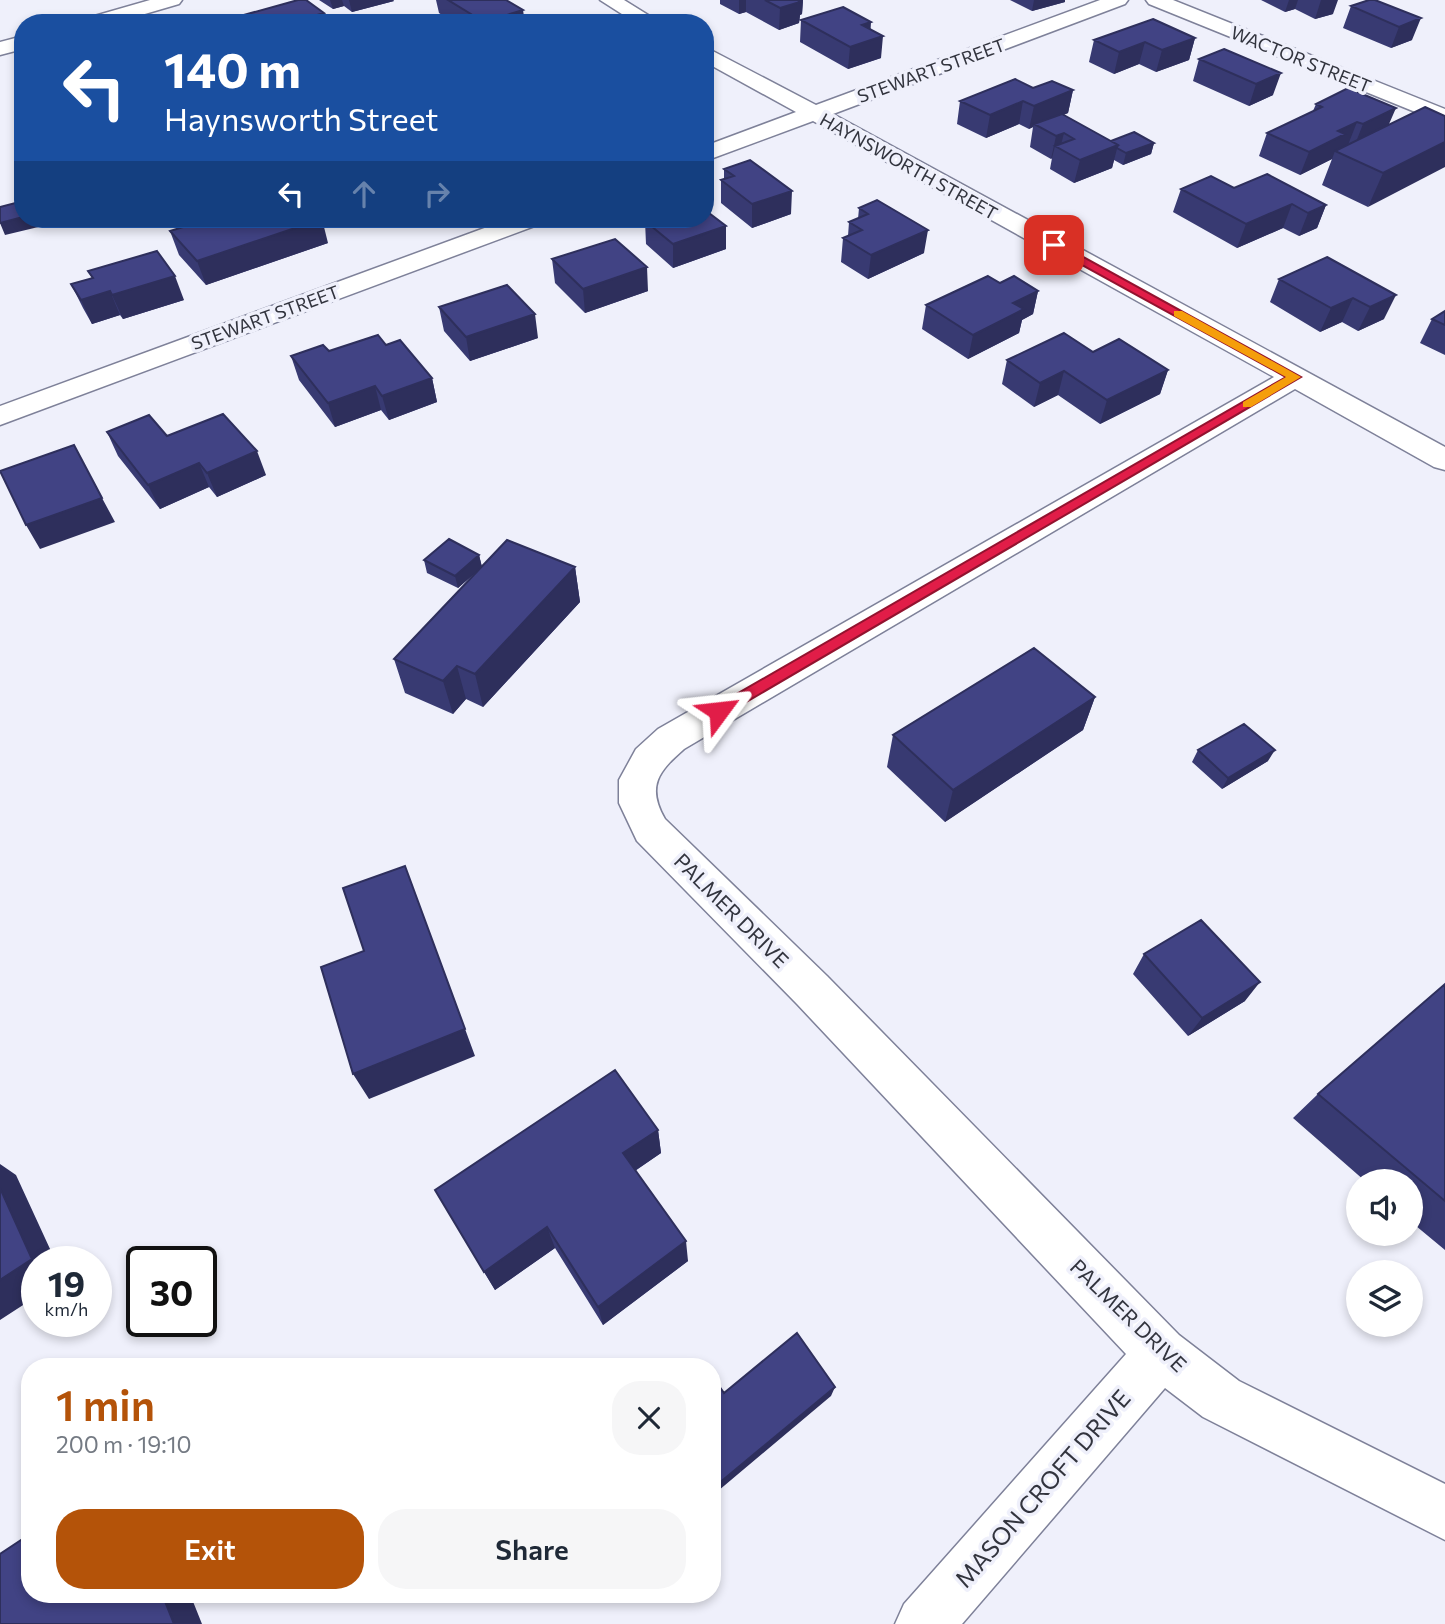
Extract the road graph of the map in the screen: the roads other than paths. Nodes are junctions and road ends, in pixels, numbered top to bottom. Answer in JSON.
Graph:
{"nodes":[{"id":1,"x":172,"y":0,"type":"edge"},
{"id":2,"x":610,"y":0,"type":"edge"},
{"id":3,"x":1118,"y":0,"type":"edge"},
{"id":4,"x":1156,"y":0,"type":"edge"},
{"id":5,"x":123,"y":14,"type":"edge"},
{"id":6,"x":635,"y":14,"type":"edge"},
{"id":7,"x":0,"y":29,"type":"edge"},
{"id":8,"x":13,"y":45,"type":"edge"},
{"id":9,"x":714,"y":58,"type":"edge"},
{"id":10,"x":814,"y":114,"type":"junction"},
{"id":11,"x":1445,"y":117,"type":"edge"},
{"id":12,"x":714,"y":151,"type":"edge"},
{"id":13,"x":507,"y":228,"type":"edge"},
{"id":14,"x":1295,"y":377,"type":"junction"},
{"id":15,"x":0,"y":416,"type":"edge"},
{"id":16,"x":1445,"y":460,"type":"edge"},
{"id":17,"x":1161,"y":1353,"type":"junction"},
{"id":18,"x":1445,"y":1513,"type":"edge"},
{"id":19,"x":924,"y":1624,"type":"edge"}],
"edges":[{"from":1,"to":5,"type":"street"},
{"from":2,"to":6,"type":"street"},
{"from":3,"to":10,"type":"street","name":"STEWART STREET"},
{"from":4,"to":11,"type":"street","name":"WACTOR STREET"},
{"from":7,"to":8,"type":"street"},
{"from":9,"to":10,"type":"street","name":"HAYNSWORTH STREET"},
{"from":10,"to":12,"type":"street","name":"STEWART STREET"},
{"from":10,"to":14,"type":"street","name":"HAYNSWORTH STREET"},
{"from":13,"to":15,"type":"street","name":"STEWART STREET"},
{"from":14,"to":16,"type":"street","name":"HAYNSWORTH STREET"},
{"from":14,"to":17,"type":"street","name":"PALMER DRIVE"},
{"from":17,"to":18,"type":"street","name":"PALMER DRIVE"},
{"from":17,"to":19,"type":"street","name":"MASON CROFT DRIVE"}]}
